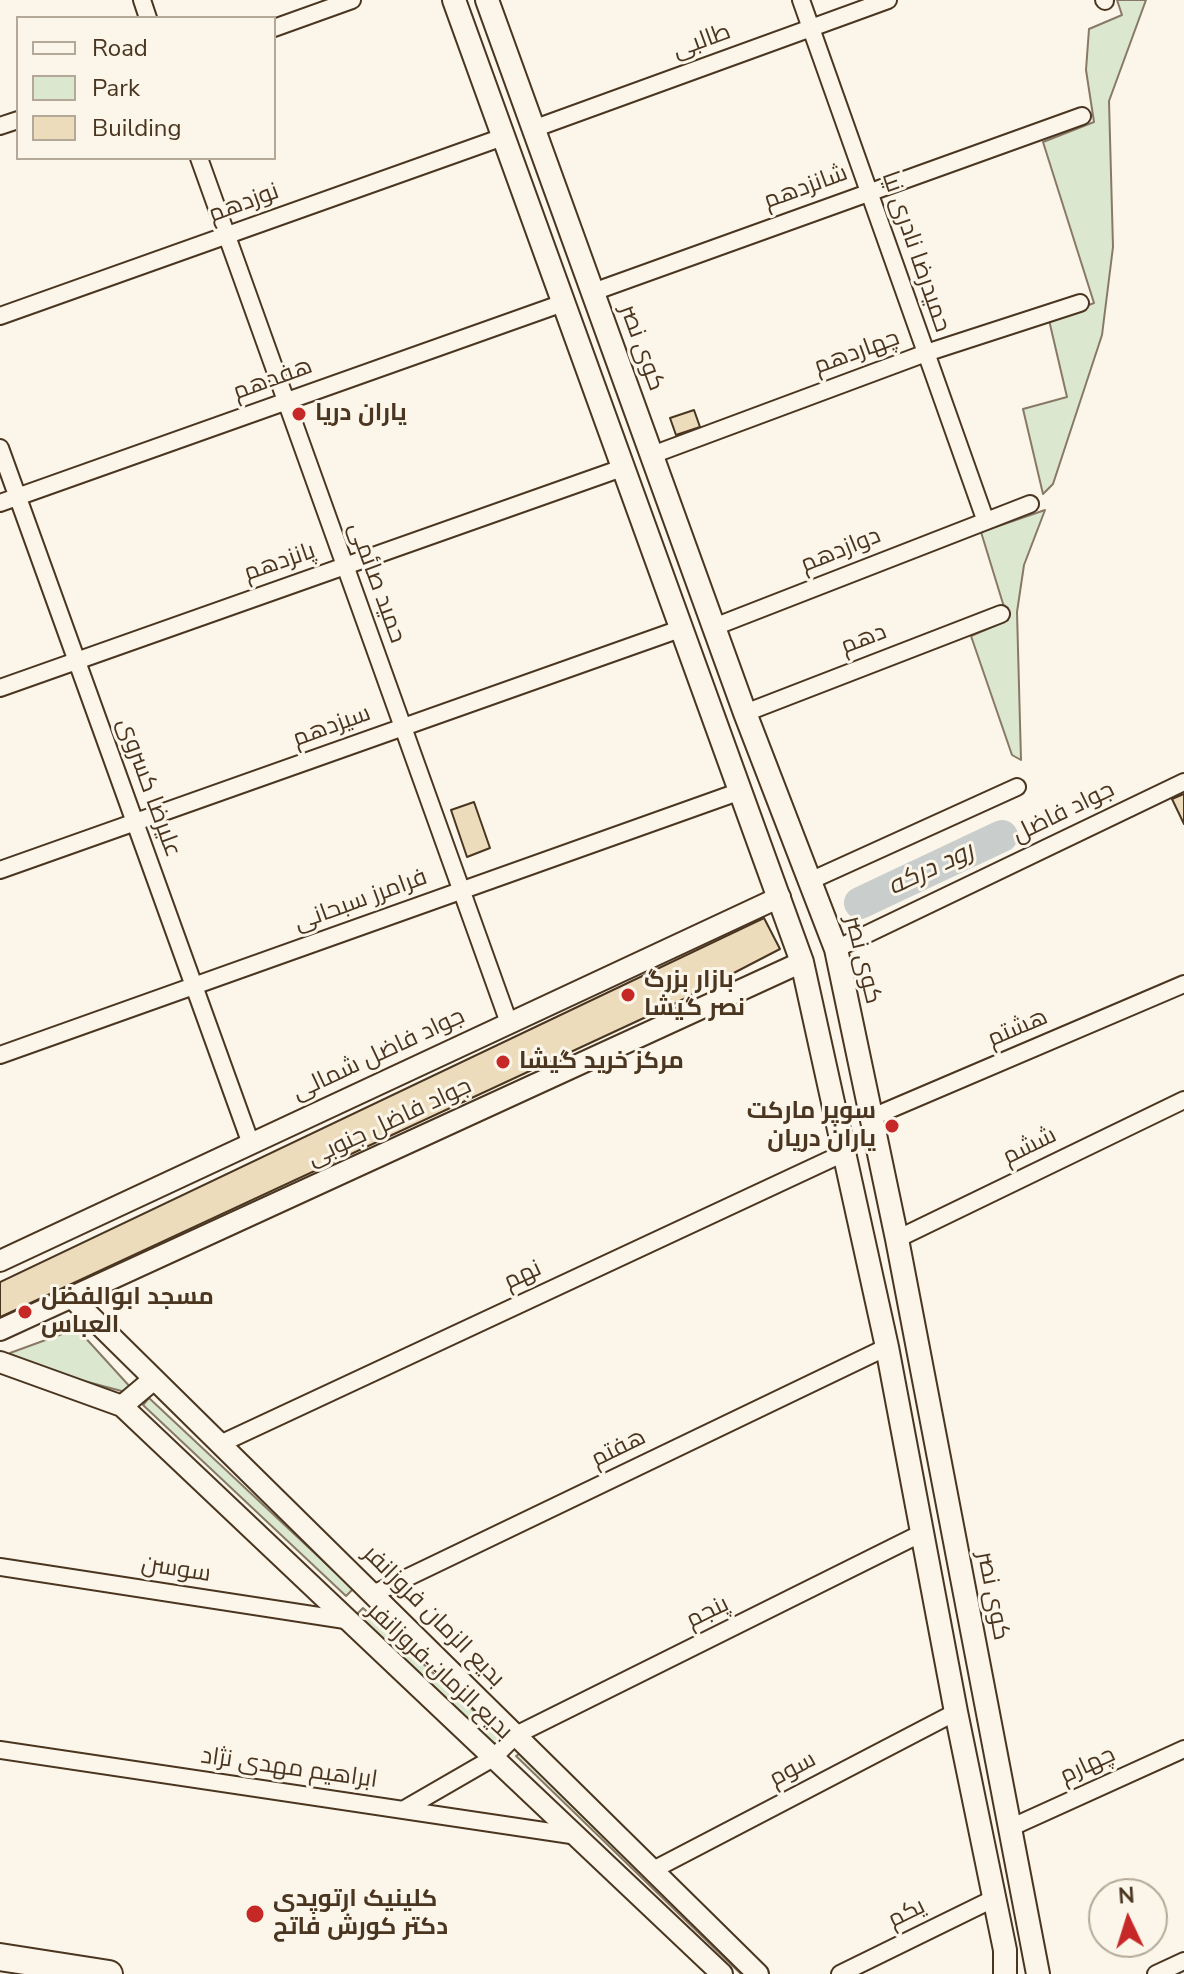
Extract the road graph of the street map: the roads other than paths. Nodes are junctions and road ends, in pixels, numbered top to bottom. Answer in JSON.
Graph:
{"nodes":[{"id":1,"x":352,"y":0,"type":"edge"},
{"id":2,"x":454,"y":0,"type":"edge"},
{"id":3,"x":487,"y":0,"type":"edge"},
{"id":4,"x":801,"y":0,"type":"edge"},
{"id":5,"x":888,"y":0,"type":"edge"},
{"id":6,"x":276,"y":27,"type":"edge"},
{"id":7,"x":811,"y":28,"type":"junction"},
{"id":8,"x":1082,"y":116,"type":"dead end"},
{"id":9,"x":533,"y":129,"type":"junction"},
{"id":10,"x":503,"y":137,"type":"junction"},
{"id":11,"x":200,"y":160,"type":"edge"},
{"id":12,"x":869,"y":191,"type":"junction"},
{"id":13,"x":227,"y":236,"type":"junction"},
{"id":14,"x":593,"y":292,"type":"junction"},
{"id":15,"x":563,"y":303,"type":"junction"},
{"id":16,"x":1080,"y":303,"type":"dead end"},
{"id":17,"x":0,"y":316,"type":"edge"},
{"id":18,"x":926,"y":353,"type":"junction"},
{"id":19,"x":286,"y":401,"type":"junction"},
{"id":20,"x":0,"y":448,"type":"edge"},
{"id":21,"x":652,"y":455,"type":"junction"},
{"id":22,"x":622,"y":468,"type":"junction"},
{"id":23,"x":17,"y":496,"type":"junction"},
{"id":24,"x":0,"y":503,"type":"edge"},
{"id":25,"x":1030,"y":504,"type":"dead end"},
{"id":26,"x":985,"y":519,"type":"junction"},
{"id":27,"x":345,"y":566,"type":"junction"},
{"id":28,"x":1001,"y":614,"type":"dead end"},
{"id":29,"x":714,"y":627,"type":"junction"},
{"id":30,"x":680,"y":629,"type":"junction"},
{"id":31,"x":77,"y":661,"type":"junction"},
{"id":32,"x":0,"y":688,"type":"edge"},
{"id":33,"x":745,"y":713,"type":"junction"},
{"id":34,"x":403,"y":727,"type":"junction"},
{"id":35,"x":1184,"y":782,"type":"edge"},
{"id":36,"x":1017,"y":787,"type":"dead end"},
{"id":37,"x":738,"y":792,"type":"junction"},
{"id":38,"x":135,"y":822,"type":"junction"},
{"id":39,"x":0,"y":870,"type":"edge"},
{"id":40,"x":812,"y":880,"type":"junction"},
{"id":41,"x":462,"y":891,"type":"junction"},
{"id":42,"x":780,"y":897,"type":"junction"},
{"id":43,"x":836,"y":949,"type":"junction"},
{"id":44,"x":802,"y":962,"type":"junction"},
{"id":45,"x":1184,"y":984,"type":"edge"},
{"id":46,"x":194,"y":986,"type":"junction"},
{"id":47,"x":509,"y":1023,"type":"junction"},
{"id":48,"x":0,"y":1055,"type":"edge"},
{"id":49,"x":1184,"y":1100,"type":"edge"},
{"id":50,"x":870,"y":1118,"type":"junction"},
{"id":51,"x":251,"y":1144,"type":"junction"},
{"id":52,"x":846,"y":1152,"type":"junction"},
{"id":53,"x":897,"y":1239,"type":"junction"},
{"id":54,"x":0,"y":1261,"type":"edge"},
{"id":55,"x":71,"y":1297,"type":"junction"},
{"id":56,"x":0,"y":1330,"type":"edge"},
{"id":57,"x":887,"y":1347,"type":"junction"},
{"id":58,"x":0,"y":1362,"type":"edge"},
{"id":59,"x":154,"y":1379,"type":"junction"},
{"id":60,"x":122,"y":1406,"type":"junction"},
{"id":61,"x":220,"y":1444,"type":"junction"},
{"id":62,"x":922,"y":1533,"type":"junction"},
{"id":63,"x":0,"y":1567,"type":"edge"},
{"id":64,"x":373,"y":1594,"type":"junction"},
{"id":65,"x":345,"y":1620,"type":"junction"},
{"id":66,"x":956,"y":1712,"type":"junction"},
{"id":67,"x":516,"y":1735,"type":"junction"},
{"id":68,"x":1184,"y":1749,"type":"edge"},
{"id":69,"x":0,"y":1750,"type":"edge"},
{"id":70,"x":493,"y":1758,"type":"junction"},
{"id":71,"x":403,"y":1810,"type":"junction"},
{"id":72,"x":1012,"y":1827,"type":"junction"},
{"id":73,"x":571,"y":1835,"type":"junction"},
{"id":74,"x":653,"y":1870,"type":"junction"},
{"id":75,"x":995,"y":1898,"type":"junction"},
{"id":76,"x":0,"y":1957,"type":"edge"},
{"id":77,"x":1184,"y":1961,"type":"edge"},
{"id":78,"x":109,"y":1974,"type":"edge"},
{"id":79,"x":722,"y":1974,"type":"edge"},
{"id":80,"x":758,"y":1974,"type":"edge"},
{"id":81,"x":840,"y":1974,"type":"edge"},
{"id":82,"x":1005,"y":1974,"type":"edge"},
{"id":83,"x":1038,"y":1974,"type":"edge"},
{"id":84,"x":1156,"y":1974,"type":"edge"}],
"edges":[{"from":1,"to":6,"type":"street"},
{"from":2,"to":10,"type":"main road"},
{"from":3,"to":9,"type":"main road","name":"کوی نصر"},
{"from":4,"to":7,"type":"street","name":"حمیدرضا نادری نیا"},
{"from":5,"to":7,"type":"street","name":"طالبی"},
{"from":7,"to":9,"type":"street","name":"طالبی"},
{"from":7,"to":12,"type":"street","name":"حمیدرضا نادری نیا"},
{"from":8,"to":12,"type":"street","name":"شانزدهم"},
{"from":9,"to":14,"type":"main road","name":"کوی نصر"},
{"from":10,"to":13,"type":"street","name":"نوزدهم"},
{"from":10,"to":15,"type":"main road"},
{"from":11,"to":13,"type":"street","name":"حمید صائمی"},
{"from":12,"to":14,"type":"street","name":"شانزدهم"},
{"from":12,"to":18,"type":"street","name":"حمیدرضا نادری نیا"},
{"from":13,"to":17,"type":"street","name":"نوزدهم"},
{"from":13,"to":19,"type":"street","name":"حمید صائمی"},
{"from":14,"to":21,"type":"main road","name":"کوی نصر"},
{"from":15,"to":19,"type":"street","name":"هفدهم"},
{"from":15,"to":22,"type":"main road"},
{"from":16,"to":18,"type":"street","name":"چهاردهم"},
{"from":18,"to":21,"type":"street","name":"چهاردهم"},
{"from":18,"to":26,"type":"street","name":"حمیدرضا نادری نیا"},
{"from":19,"to":23,"type":"street","name":"هفدهم"},
{"from":19,"to":27,"type":"street","name":"حمید صائمی"},
{"from":20,"to":23,"type":"street","name":"علیرضا کسروی"},
{"from":21,"to":29,"type":"main road","name":"کوی نصر"},
{"from":22,"to":27,"type":"street","name":"پانزدهم"},
{"from":22,"to":30,"type":"main road"},
{"from":23,"to":24,"type":"street","name":"هفدهم"},
{"from":23,"to":31,"type":"street","name":"علیرضا کسروی"},
{"from":25,"to":26,"type":"street","name":"دوازدهم"},
{"from":26,"to":29,"type":"street","name":"دوازدهم"},
{"from":27,"to":31,"type":"street","name":"پانزدهم"},
{"from":27,"to":34,"type":"street","name":"حمید صائمی"},
{"from":28,"to":33,"type":"street","name":"دهم"},
{"from":29,"to":33,"type":"main road","name":"کوی نصر"},
{"from":30,"to":34,"type":"street","name":"سیزدهم"},
{"from":30,"to":37,"type":"main road"},
{"from":31,"to":32,"type":"street","name":"پانزدهم"},
{"from":31,"to":38,"type":"street","name":"علیرضا کسروی"},
{"from":33,"to":40,"type":"main road","name":"کوی نصر"},
{"from":34,"to":38,"type":"street","name":"سیزدهم"},
{"from":34,"to":41,"type":"street","name":"حمید صائمی"},
{"from":35,"to":43,"type":"street","name":"جواد فاضل"},
{"from":36,"to":40,"type":"street","name":"جواد فاضل"},
{"from":37,"to":41,"type":"street","name":"فرامرز سبحانی"},
{"from":37,"to":42,"type":"main road"},
{"from":38,"to":39,"type":"street","name":"سیزدهم"},
{"from":38,"to":46,"type":"street","name":"علیرضا کسروی"},
{"from":40,"to":43,"type":"main road","name":"کوی نصر"},
{"from":41,"to":46,"type":"street","name":"فرامرز سبحانی"},
{"from":41,"to":47,"type":"street","name":"حمید صائمی"},
{"from":42,"to":44,"type":"main road"},
{"from":42,"to":47,"type":"street","name":"جواد فاضل شمالی"},
{"from":43,"to":50,"type":"main road","name":"کوی نصر"},
{"from":44,"to":52,"type":"main road"},
{"from":44,"to":55,"type":"street","name":"جواد فاضل جنوبی"},
{"from":45,"to":50,"type":"street","name":"هشتم"},
{"from":46,"to":48,"type":"street","name":"فرامرز سبحانی"},
{"from":46,"to":51,"type":"street","name":"علیرضا کسروی"},
{"from":47,"to":51,"type":"street","name":"جواد فاضل شمالی"},
{"from":49,"to":53,"type":"street","name":"ششم"},
{"from":50,"to":53,"type":"main road","name":"کوی نصر"},
{"from":51,"to":54,"type":"street","name":"جواد فاضل شمالی"},
{"from":52,"to":57,"type":"main road"},
{"from":52,"to":61,"type":"street","name":"نهم"},
{"from":53,"to":72,"type":"main road","name":"کوی نصر"},
{"from":55,"to":56,"type":"street","name":"جواد فاضل جنوبی"},
{"from":55,"to":59,"type":"street","name":"بدیع‌ الزمان فروزانفر"},
{"from":57,"to":62,"type":"main road"},
{"from":57,"to":64,"type":"street","name":"هفتم"},
{"from":58,"to":60,"type":"street"},
{"from":59,"to":60,"type":"street"},
{"from":59,"to":61,"type":"street","name":"بدیع‌ الزمان فروزانفر"},
{"from":60,"to":65,"type":"street","name":"بدیع الزمان فروزانفر"},
{"from":61,"to":64,"type":"street","name":"بدیع‌ الزمان فروزانفر"},
{"from":62,"to":66,"type":"main road"},
{"from":62,"to":67,"type":"street","name":"پنجم"},
{"from":63,"to":65,"type":"street","name":"سوسن"},
{"from":64,"to":65,"type":"street"},
{"from":64,"to":67,"type":"street","name":"بدیع‌ الزمان فروزانفر"},
{"from":65,"to":70,"type":"street","name":"بدیع الزمان فروزانفر"},
{"from":66,"to":74,"type":"street","name":"سوم"},
{"from":66,"to":75,"type":"main road"},
{"from":67,"to":70,"type":"street","name":"پنجم"},
{"from":67,"to":74,"type":"street","name":"بدیع‌ الزمان فروزانفر"},
{"from":68,"to":72,"type":"street","name":"چهارم"},
{"from":69,"to":71,"type":"street","name":"ابراهیم مهدی نژاد"},
{"from":70,"to":71,"type":"street","name":"پنجم"},
{"from":70,"to":73,"type":"street","name":"بدیع الزمان فروزانفر"},
{"from":71,"to":73,"type":"street","name":"ابراهیم مهدی نژاد"},
{"from":72,"to":83,"type":"main road","name":"کوی نصر"},
{"from":73,"to":79,"type":"street","name":"بدیع الزمان فروزانفر"},
{"from":74,"to":80,"type":"street","name":"بدیع‌ الزمان فروزانفر"},
{"from":75,"to":81,"type":"street","name":"یکم"},
{"from":75,"to":82,"type":"main road"},
{"from":76,"to":78,"type":"highway"},
{"from":77,"to":84,"type":"street"}]}
